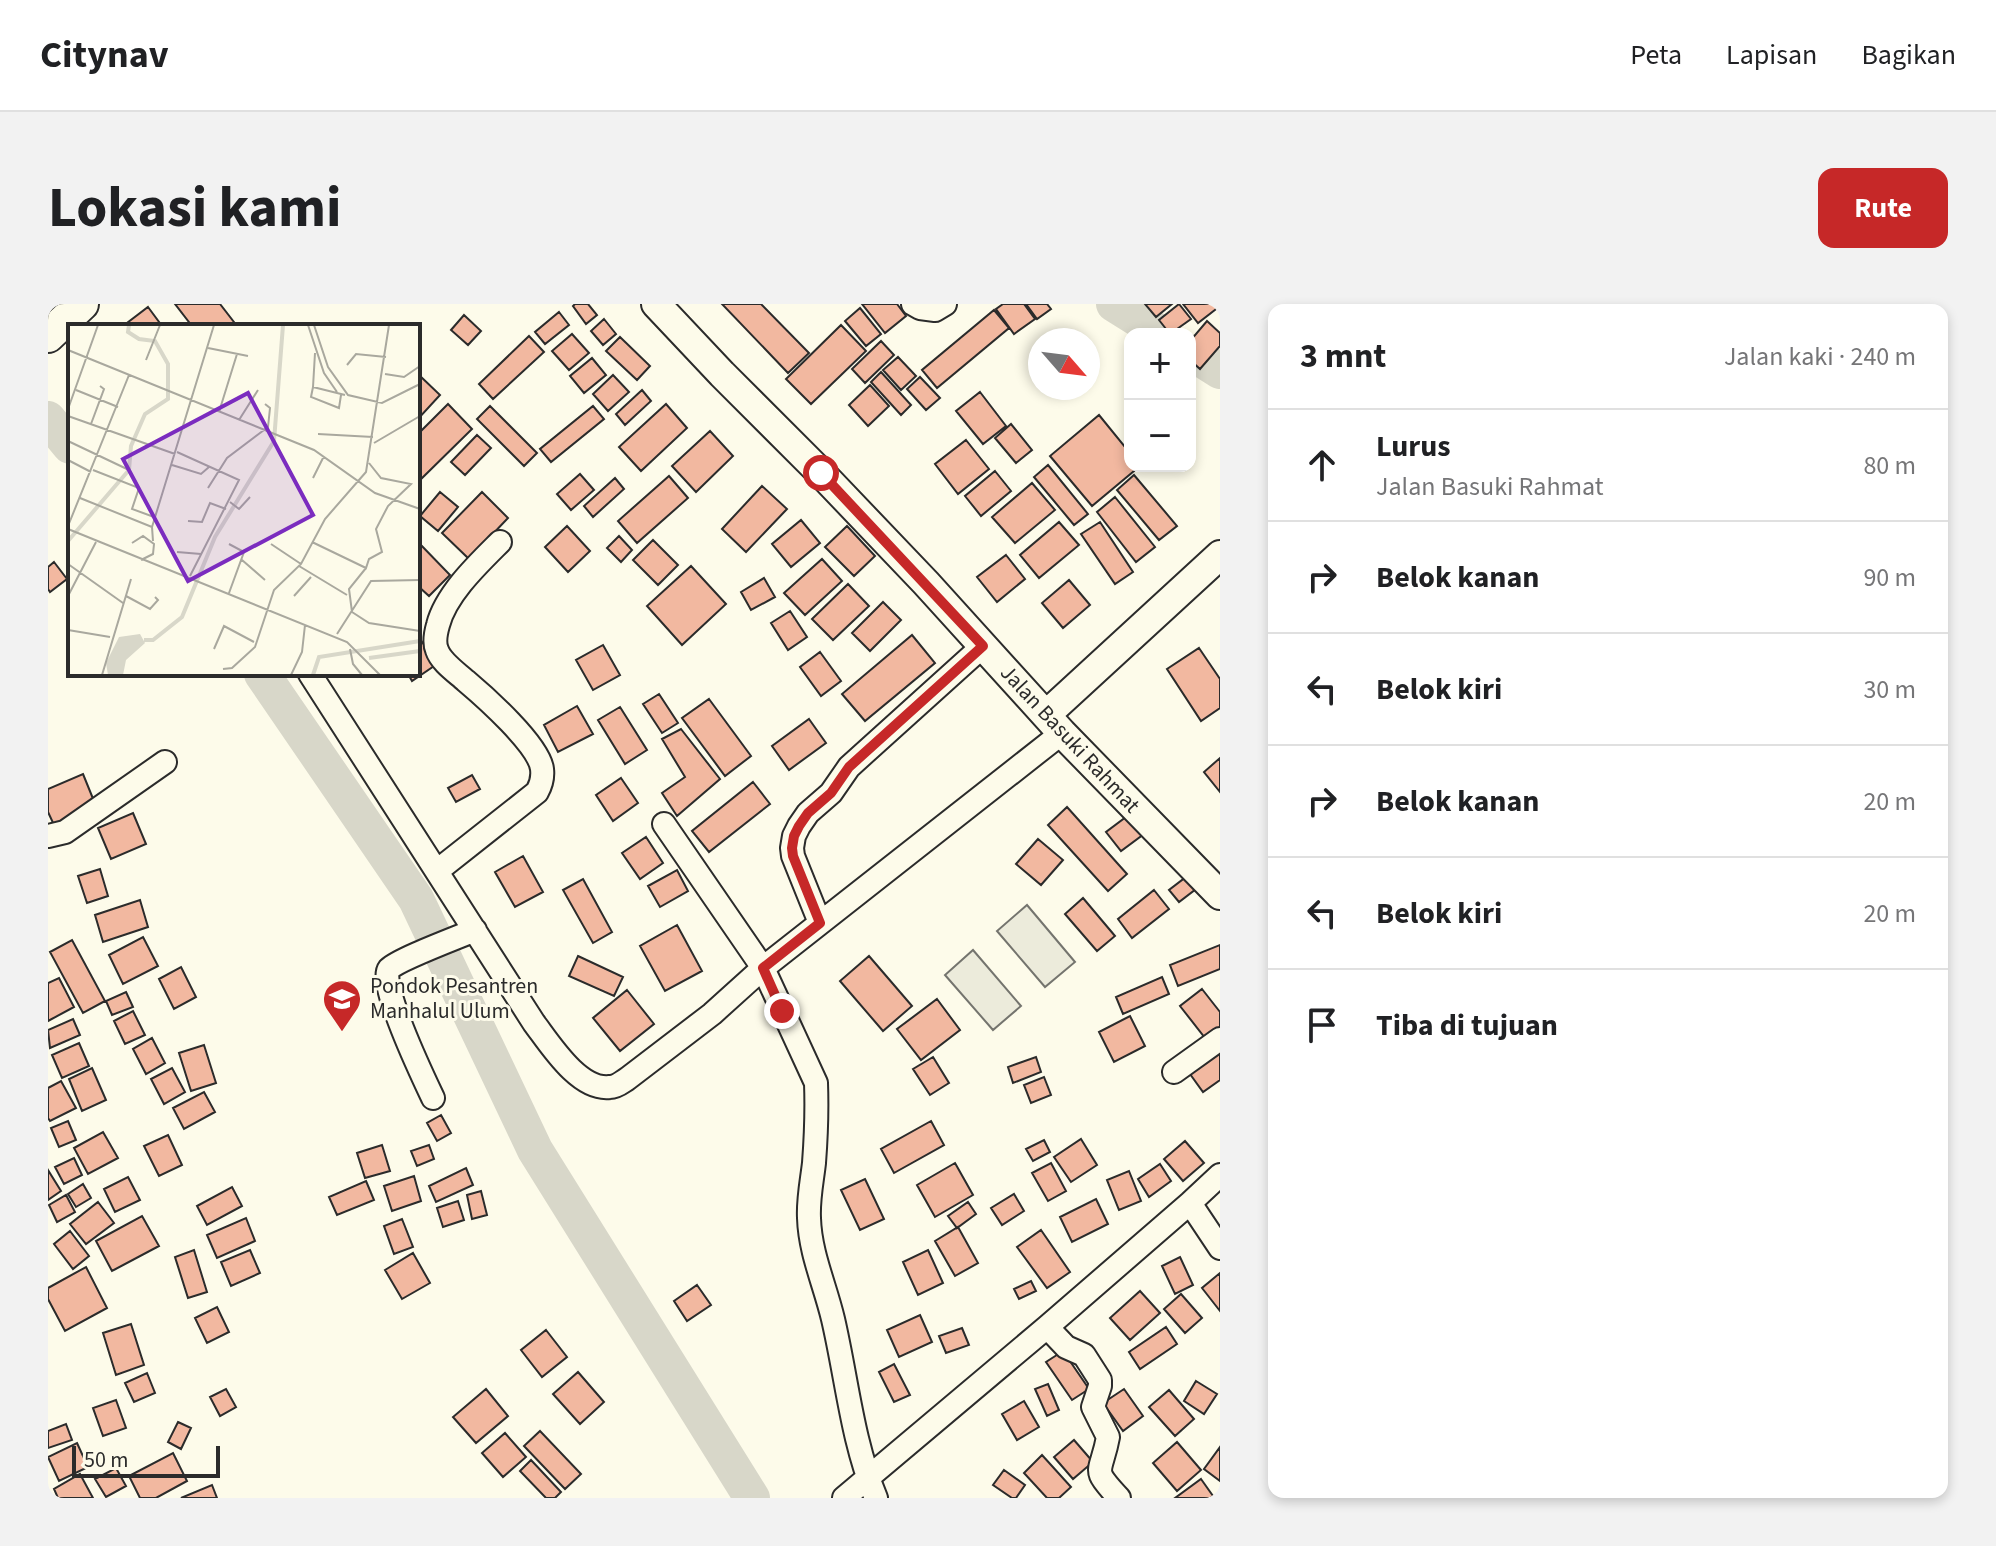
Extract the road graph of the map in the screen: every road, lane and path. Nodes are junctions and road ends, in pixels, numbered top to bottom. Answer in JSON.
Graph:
{"nodes":[{"id":1,"x":82,"y":304,"type":"edge"},
{"id":2,"x":100,"y":304,"type":"edge"},
{"id":3,"x":913,"y":304,"type":"edge"},
{"id":4,"x":945,"y":304,"type":"edge"},
{"id":5,"x":662,"y":306,"type":"edge"},
{"id":6,"x":77,"y":324,"type":"edge"},
{"id":7,"x":68,"y":331,"type":"edge"},
{"id":8,"x":48,"y":336,"type":"edge"},
{"id":9,"x":48,"y":348,"type":"edge"},
{"id":10,"x":500,"y":542,"type":"dead end"},
{"id":11,"x":1220,"y":555,"type":"edge"},
{"id":12,"x":983,"y":646,"type":"junction"},
{"id":13,"x":311,"y":676,"type":"edge"},
{"id":14,"x":1054,"y":724,"type":"junction"},
{"id":15,"x":165,"y":762,"type":"dead end"},
{"id":16,"x":664,"y":824,"type":"dead end"},
{"id":17,"x":48,"y":836,"type":"edge"},
{"id":18,"x":437,"y":871,"type":"junction"},
{"id":19,"x":1220,"y":895,"type":"edge"},
{"id":20,"x":820,"y":923,"type":"junction"},
{"id":21,"x":475,"y":930,"type":"junction"},
{"id":22,"x":763,"y":968,"type":"junction"},
{"id":23,"x":1220,"y":1039,"type":"edge"},
{"id":24,"x":1174,"y":1072,"type":"dead end"},
{"id":25,"x":433,"y":1098,"type":"dead end"},
{"id":26,"x":1220,"y":1175,"type":"edge"},
{"id":27,"x":1190,"y":1203,"type":"junction"},
{"id":28,"x":1220,"y":1248,"type":"edge"},
{"id":29,"x":1047,"y":1327,"type":"junction"},
{"id":30,"x":872,"y":1488,"type":"edge"},
{"id":31,"x":844,"y":1498,"type":"edge"},
{"id":32,"x":1119,"y":1498,"type":"edge"}],
"edges":[{"from":1,"to":8,"type":"highway"},
{"from":2,"to":6,"type":"highway"},
{"from":3,"to":4,"type":"street"},
{"from":5,"to":12,"type":"main road","name":"Jalan Basuki Rahmat"},
{"from":7,"to":9,"type":"highway"},
{"from":10,"to":18,"type":"street"},
{"from":11,"to":14,"type":"main road"},
{"from":12,"to":14,"type":"main road","name":"Jalan Basuki Rahmat"},
{"from":12,"to":20,"type":"street"},
{"from":13,"to":18,"type":"street"},
{"from":14,"to":19,"type":"main road","name":"Jalan Basuki Rahmat"},
{"from":14,"to":20,"type":"street"},
{"from":15,"to":17,"type":"street"},
{"from":16,"to":22,"type":"street"},
{"from":18,"to":21,"type":"street"},
{"from":20,"to":22,"type":"street"},
{"from":21,"to":22,"type":"street"},
{"from":21,"to":25,"type":"street"},
{"from":22,"to":30,"type":"street"},
{"from":23,"to":24,"type":"street"},
{"from":26,"to":27,"type":"street"},
{"from":27,"to":28,"type":"street"},
{"from":27,"to":29,"type":"street"},
{"from":29,"to":30,"type":"street"},
{"from":29,"to":32,"type":"street"},
{"from":30,"to":31,"type":"street"}]}
